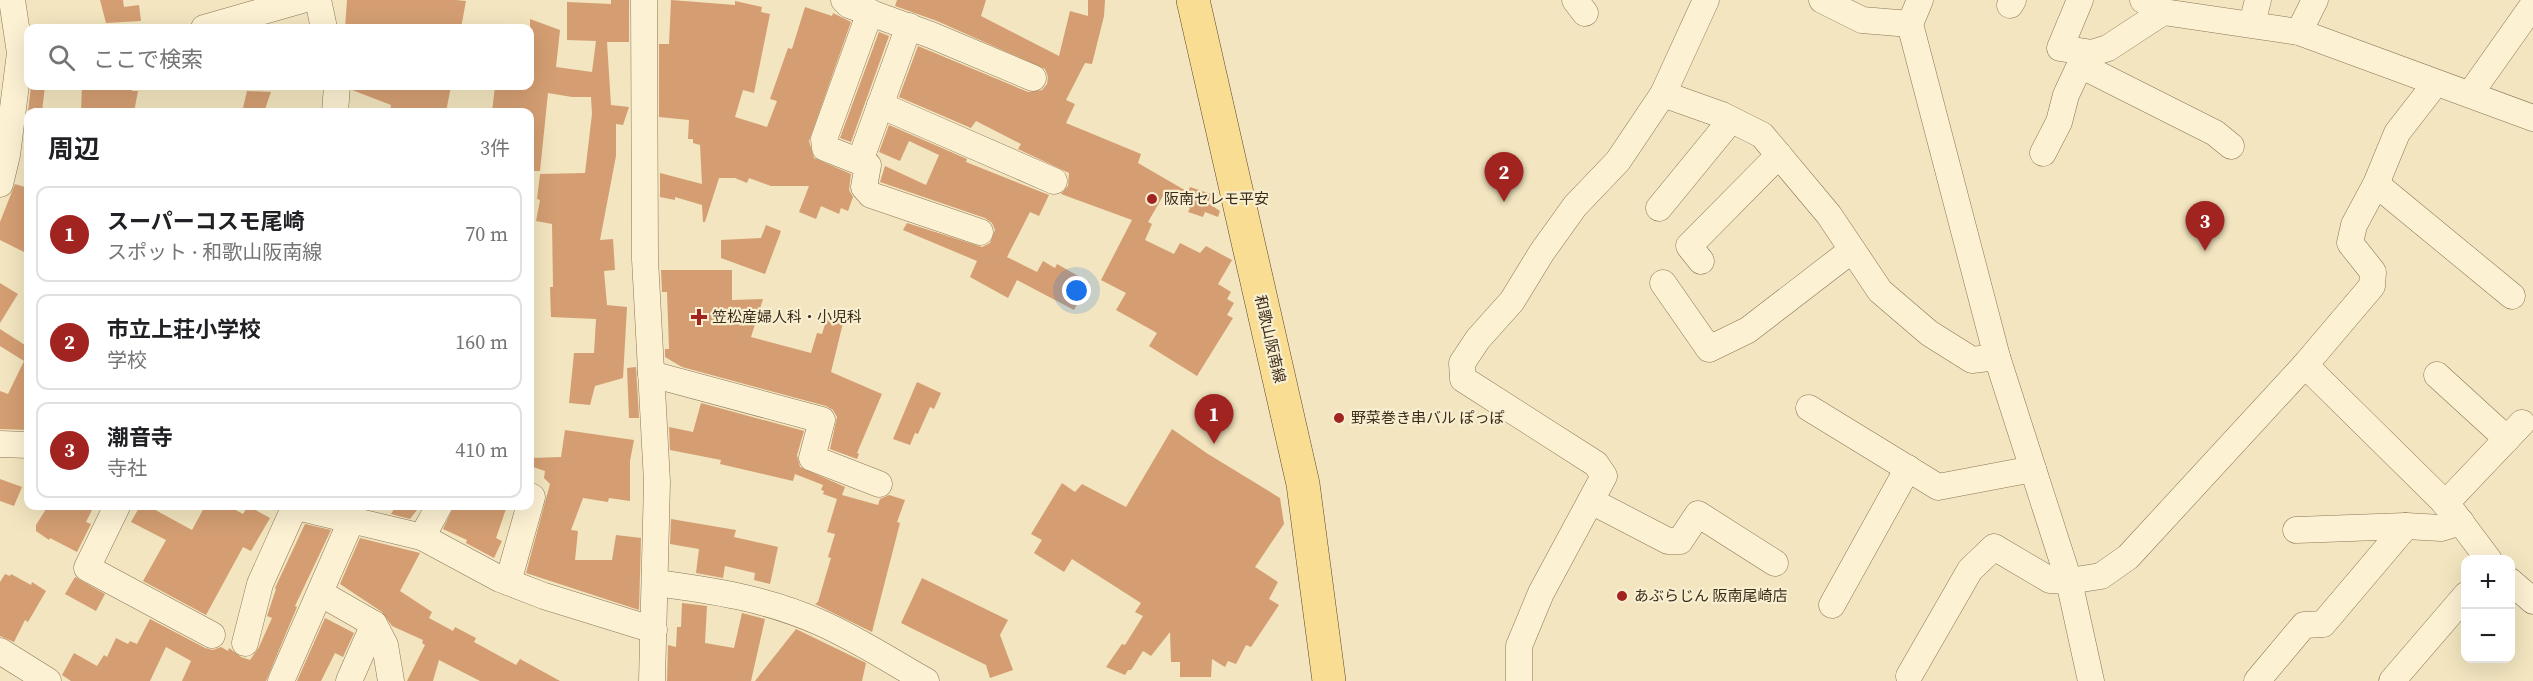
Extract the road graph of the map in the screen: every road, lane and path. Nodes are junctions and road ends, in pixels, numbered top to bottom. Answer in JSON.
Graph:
{"nodes":[{"id":1,"x":12,"y":0,"type":"edge"},
{"id":2,"x":302,"y":0,"type":"edge"},
{"id":3,"x":318,"y":0,"type":"edge"},
{"id":4,"x":644,"y":0,"type":"edge"},
{"id":5,"x":844,"y":0,"type":"edge"},
{"id":6,"x":1193,"y":0,"type":"edge"},
{"id":7,"x":1706,"y":0,"type":"edge"},
{"id":8,"x":1822,"y":0,"type":"edge"},
{"id":9,"x":1920,"y":0,"type":"edge"},
{"id":10,"x":2080,"y":0,"type":"edge"},
{"id":11,"x":2315,"y":0,"type":"edge"},
{"id":12,"x":2533,"y":4,"type":"edge"},
{"id":13,"x":2153,"y":6,"type":"edge"},
{"id":14,"x":870,"y":12,"type":"junction"},
{"id":15,"x":2255,"y":12,"type":"edge"},
{"id":16,"x":218,"y":24,"type":"edge"},
{"id":17,"x":323,"y":24,"type":"edge"},
{"id":18,"x":1910,"y":24,"type":"junction"},
{"id":19,"x":909,"y":26,"type":"junction"},
{"id":20,"x":2299,"y":32,"type":"junction"},
{"id":21,"x":16,"y":54,"type":"edge"},
{"id":22,"x":2086,"y":59,"type":"junction"},
{"id":23,"x":1033,"y":78,"type":"dead end"},
{"id":24,"x":2435,"y":84,"type":"junction"},
{"id":25,"x":337,"y":90,"type":"edge"},
{"id":26,"x":1663,"y":94,"type":"junction"},
{"id":27,"x":2470,"y":94,"type":"junction"},
{"id":28,"x":880,"y":105,"type":"junction"},
{"id":29,"x":334,"y":108,"type":"edge"},
{"id":30,"x":2533,"y":118,"type":"edge"},
{"id":31,"x":1731,"y":120,"type":"junction"},
{"id":32,"x":2231,"y":146,"type":"dead end"},
{"id":33,"x":2043,"y":153,"type":"dead end"},
{"id":34,"x":1779,"y":155,"type":"junction"},
{"id":35,"x":860,"y":161,"type":"junction"},
{"id":36,"x":1054,"y":181,"type":"dead end"},
{"id":37,"x":0,"y":184,"type":"edge"},
{"id":38,"x":2376,"y":184,"type":"junction"},
{"id":39,"x":1659,"y":207,"type":"dead end"},
{"id":40,"x":980,"y":232,"type":"dead end"},
{"id":41,"x":1852,"y":250,"type":"junction"},
{"id":42,"x":1701,"y":261,"type":"dead end"},
{"id":43,"x":1663,"y":283,"type":"dead end"},
{"id":44,"x":2512,"y":296,"type":"dead end"},
{"id":45,"x":1997,"y":357,"type":"junction"},
{"id":46,"x":2305,"y":365,"type":"junction"},
{"id":47,"x":651,"y":374,"type":"junction"},
{"id":48,"x":2437,"y":375,"type":"dead end"},
{"id":49,"x":1809,"y":408,"type":"dead end"},
{"id":50,"x":0,"y":444,"type":"edge"},
{"id":51,"x":24,"y":445,"type":"edge"},
{"id":52,"x":1908,"y":468,"type":"junction"},
{"id":53,"x":2033,"y":469,"type":"junction"},
{"id":54,"x":879,"y":484,"type":"dead end"},
{"id":55,"x":1591,"y":501,"type":"junction"},
{"id":56,"x":115,"y":510,"type":"edge"},
{"id":57,"x":296,"y":510,"type":"edge"},
{"id":58,"x":315,"y":510,"type":"edge"},
{"id":59,"x":437,"y":510,"type":"edge"},
{"id":60,"x":528,"y":510,"type":"edge"},
{"id":61,"x":2453,"y":513,"type":"junction"},
{"id":62,"x":352,"y":519,"type":"junction"},
{"id":63,"x":2406,"y":526,"type":"junction"},
{"id":64,"x":2296,"y":530,"type":"dead end"},
{"id":65,"x":422,"y":537,"type":"junction"},
{"id":66,"x":2485,"y":555,"type":"edge"},
{"id":67,"x":1775,"y":563,"type":"dead end"},
{"id":68,"x":2069,"y":581,"type":"junction"},
{"id":69,"x":508,"y":582,"type":"junction"},
{"id":70,"x":655,"y":583,"type":"junction"},
{"id":71,"x":2515,"y":585,"type":"edge"},
{"id":72,"x":320,"y":592,"type":"junction"},
{"id":73,"x":2461,"y":601,"type":"edge"},
{"id":74,"x":2533,"y":601,"type":"edge"},
{"id":75,"x":1832,"y":605,"type":"dead end"},
{"id":76,"x":374,"y":624,"type":"junction"},
{"id":77,"x":654,"y":630,"type":"junction"},
{"id":78,"x":212,"y":635,"type":"dead end"},
{"id":79,"x":245,"y":643,"type":"dead end"},
{"id":80,"x":0,"y":651,"type":"edge"},
{"id":81,"x":1909,"y":676,"type":"dead end"},
{"id":82,"x":48,"y":681,"type":"edge"},
{"id":83,"x":281,"y":681,"type":"edge"},
{"id":84,"x":349,"y":681,"type":"edge"},
{"id":85,"x":391,"y":681,"type":"edge"},
{"id":86,"x":652,"y":681,"type":"edge"},
{"id":87,"x":926,"y":681,"type":"edge"},
{"id":88,"x":1329,"y":681,"type":"edge"},
{"id":89,"x":1519,"y":681,"type":"edge"},
{"id":90,"x":2091,"y":681,"type":"edge"},
{"id":91,"x":2257,"y":681,"type":"edge"},
{"id":92,"x":2392,"y":681,"type":"edge"}],
"edges":[{"from":1,"to":21,"type":"street"},
{"from":2,"to":16,"type":"street"},
{"from":3,"to":17,"type":"street"},
{"from":4,"to":47,"type":"street"},
{"from":5,"to":14,"type":"street"},
{"from":6,"to":88,"type":"main road","name":"和歌山阪南線"},
{"from":7,"to":26,"type":"street"},
{"from":8,"to":18,"type":"street"},
{"from":9,"to":18,"type":"street"},
{"from":10,"to":22,"type":"street"},
{"from":11,"to":20,"type":"street"},
{"from":12,"to":27,"type":"street"},
{"from":13,"to":15,"type":"street"},
{"from":13,"to":22,"type":"street"},
{"from":14,"to":19,"type":"street"},
{"from":14,"to":35,"type":"street"},
{"from":15,"to":20,"type":"street"},
{"from":18,"to":45,"type":"street"},
{"from":19,"to":23,"type":"street"},
{"from":19,"to":28,"type":"street"},
{"from":20,"to":24,"type":"street"},
{"from":21,"to":37,"type":"street"},
{"from":22,"to":32,"type":"street"},
{"from":22,"to":33,"type":"street"},
{"from":24,"to":27,"type":"street"},
{"from":24,"to":38,"type":"street"},
{"from":25,"to":29,"type":"street"},
{"from":26,"to":31,"type":"street"},
{"from":26,"to":55,"type":"street"},
{"from":27,"to":30,"type":"street"},
{"from":28,"to":35,"type":"street"},
{"from":28,"to":36,"type":"street"},
{"from":31,"to":34,"type":"street"},
{"from":31,"to":39,"type":"street"},
{"from":34,"to":41,"type":"street"},
{"from":34,"to":42,"type":"street"},
{"from":35,"to":40,"type":"street"},
{"from":38,"to":44,"type":"street"},
{"from":38,"to":46,"type":"street"},
{"from":41,"to":43,"type":"street"},
{"from":41,"to":45,"type":"street"},
{"from":45,"to":53,"type":"street"},
{"from":46,"to":61,"type":"street"},
{"from":46,"to":68,"type":"street"},
{"from":47,"to":54,"type":"street"},
{"from":47,"to":70,"type":"street"},
{"from":48,"to":61,"type":"street"},
{"from":49,"to":52,"type":"street"},
{"from":50,"to":51,"type":"street"},
{"from":52,"to":53,"type":"street"},
{"from":52,"to":75,"type":"street"},
{"from":53,"to":68,"type":"street"},
{"from":55,"to":67,"type":"street"},
{"from":55,"to":89,"type":"street"},
{"from":56,"to":78,"type":"street"},
{"from":57,"to":79,"type":"street"},
{"from":58,"to":62,"type":"street"},
{"from":59,"to":65,"type":"street"},
{"from":60,"to":69,"type":"street"},
{"from":61,"to":63,"type":"street"},
{"from":61,"to":66,"type":"street"},
{"from":62,"to":65,"type":"street"},
{"from":62,"to":72,"type":"street"},
{"from":63,"to":64,"type":"street"},
{"from":63,"to":91,"type":"street"},
{"from":65,"to":69,"type":"street"},
{"from":68,"to":81,"type":"street"},
{"from":68,"to":90,"type":"street"},
{"from":69,"to":77,"type":"street"},
{"from":70,"to":77,"type":"street"},
{"from":70,"to":87,"type":"street"},
{"from":71,"to":74,"type":"street"},
{"from":72,"to":76,"type":"street"},
{"from":72,"to":83,"type":"street"},
{"from":73,"to":92,"type":"street"},
{"from":76,"to":84,"type":"street"},
{"from":76,"to":85,"type":"street"},
{"from":77,"to":86,"type":"street"},
{"from":80,"to":82,"type":"street"}]}
